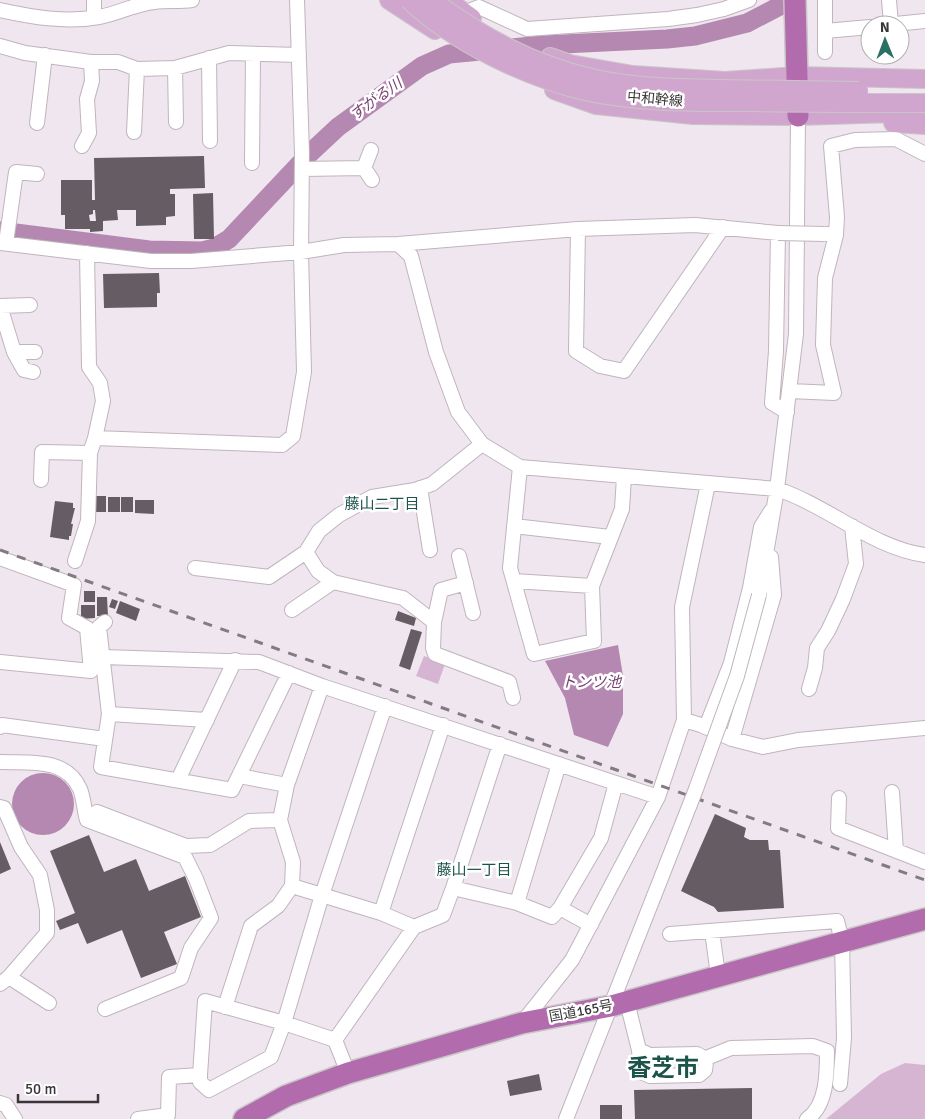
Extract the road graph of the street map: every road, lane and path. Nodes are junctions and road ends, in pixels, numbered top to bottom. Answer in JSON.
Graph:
{"nodes":[{"id":1,"x":94,"y":0,"type":"edge"},
{"id":2,"x":192,"y":0,"type":"edge"},
{"id":3,"x":297,"y":0,"type":"edge"},
{"id":4,"x":389,"y":0,"type":"edge"},
{"id":5,"x":408,"y":0,"type":"edge"},
{"id":6,"x":432,"y":0,"type":"edge"},
{"id":7,"x":447,"y":0,"type":"edge"},
{"id":8,"x":749,"y":0,"type":"edge"},
{"id":9,"x":825,"y":0,"type":"edge"},
{"id":10,"x":889,"y":0,"type":"edge"},
{"id":11,"x":795,"y":5,"type":"edge"},
{"id":12,"x":0,"y":10,"type":"edge"},
{"id":13,"x":464,"y":12,"type":"junction"},
{"id":14,"x":890,"y":15,"type":"edge"},
{"id":15,"x":94,"y":17,"type":"junction"},
{"id":16,"x":925,"y":21,"type":"edge"},
{"id":17,"x":910,"y":22,"type":"edge"},
{"id":18,"x":860,"y":28,"type":"edge"},
{"id":19,"x":825,"y":31,"type":"junction"},
{"id":20,"x":0,"y":46,"type":"edge"},
{"id":21,"x":826,"y":52,"type":"dead end"},
{"id":22,"x":254,"y":54,"type":"junction"},
{"id":23,"x":44,"y":55,"type":"junction"},
{"id":24,"x":299,"y":55,"type":"junction"},
{"id":25,"x":209,"y":58,"type":"junction"},
{"id":26,"x":91,"y":62,"type":"junction"},
{"id":27,"x":175,"y":68,"type":"junction"},
{"id":28,"x":925,"y":68,"type":"edge"},
{"id":29,"x":137,"y":69,"type":"junction"},
{"id":30,"x":798,"y":76,"type":"junction"},
{"id":31,"x":841,"y":77,"type":"junction"},
{"id":32,"x":925,"y":79,"type":"edge"},
{"id":33,"x":925,"y":92,"type":"edge"},
{"id":34,"x":925,"y":103,"type":"edge"},
{"id":35,"x":925,"y":112,"type":"edge"},
{"id":36,"x":831,"y":115,"type":"junction"},
{"id":37,"x":798,"y":116,"type":"junction"},
{"id":38,"x":176,"y":122,"type":"dead end"},
{"id":39,"x":37,"y":123,"type":"dead end"},
{"id":40,"x":925,"y":125,"type":"edge"},
{"id":41,"x":134,"y":132,"type":"dead end"},
{"id":42,"x":210,"y":141,"type":"dead end"},
{"id":43,"x":82,"y":146,"type":"dead end"},
{"id":44,"x":371,"y":150,"type":"dead end"},
{"id":45,"x":925,"y":154,"type":"edge"},
{"id":46,"x":252,"y":163,"type":"dead end"},
{"id":47,"x":302,"y":169,"type":"junction"},
{"id":48,"x":38,"y":174,"type":"dead end"},
{"id":49,"x":723,"y":227,"type":"junction"},
{"id":50,"x":578,"y":229,"type":"junction"},
{"id":51,"x":5,"y":233,"type":"edge"},
{"id":52,"x":778,"y":233,"type":"junction"},
{"id":53,"x":830,"y":235,"type":"junction"},
{"id":54,"x":398,"y":244,"type":"junction"},
{"id":55,"x":301,"y":252,"type":"junction"},
{"id":56,"x":86,"y":253,"type":"junction"},
{"id":57,"x":30,"y":305,"type":"dead end"},
{"id":58,"x":14,"y":352,"type":"junction"},
{"id":59,"x":34,"y":352,"type":"dead end"},
{"id":60,"x":33,"y":372,"type":"dead end"},
{"id":61,"x":790,"y":391,"type":"junction"},
{"id":62,"x":787,"y":412,"type":"junction"},
{"id":63,"x":95,"y":438,"type":"junction"},
{"id":64,"x":482,"y":444,"type":"junction"},
{"id":65,"x":90,"y":453,"type":"junction"},
{"id":66,"x":520,"y":467,"type":"junction"},
{"id":67,"x":624,"y":477,"type":"junction"},
{"id":68,"x":41,"y":480,"type":"dead end"},
{"id":69,"x":708,"y":484,"type":"junction"},
{"id":70,"x":420,"y":488,"type":"junction"},
{"id":71,"x":777,"y":489,"type":"junction"},
{"id":72,"x":775,"y":504,"type":"junction"},
{"id":73,"x":514,"y":526,"type":"junction"},
{"id":74,"x":852,"y":526,"type":"junction"},
{"id":75,"x":769,"y":536,"type":"junction"},
{"id":76,"x":610,"y":537,"type":"junction"},
{"id":77,"x":430,"y":550,"type":"dead end"},
{"id":78,"x":306,"y":552,"type":"junction"},
{"id":79,"x":925,"y":554,"type":"edge"},
{"id":80,"x":459,"y":556,"type":"dead end"},
{"id":81,"x":0,"y":558,"type":"edge"},
{"id":82,"x":75,"y":562,"type":"dead end"},
{"id":83,"x":195,"y":568,"type":"dead end"},
{"id":84,"x":514,"y":581,"type":"junction"},
{"id":85,"x":333,"y":582,"type":"junction"},
{"id":86,"x":466,"y":583,"type":"junction"},
{"id":87,"x":592,"y":586,"type":"junction"},
{"id":88,"x":292,"y":610,"type":"dead end"},
{"id":89,"x":473,"y":612,"type":"dead end"},
{"id":90,"x":105,"y":622,"type":"dead end"},
{"id":91,"x":434,"y":622,"type":"junction"},
{"id":92,"x":103,"y":657,"type":"junction"},
{"id":93,"x":235,"y":660,"type":"junction"},
{"id":94,"x":0,"y":662,"type":"edge"},
{"id":95,"x":289,"y":673,"type":"junction"},
{"id":96,"x":322,"y":686,"type":"junction"},
{"id":97,"x":809,"y":689,"type":"dead end"},
{"id":98,"x":513,"y":698,"type":"dead end"},
{"id":99,"x":385,"y":706,"type":"junction"},
{"id":100,"x":109,"y":714,"type":"junction"},
{"id":101,"x":207,"y":720,"type":"junction"},
{"id":102,"x":684,"y":720,"type":"junction"},
{"id":103,"x":443,"y":725,"type":"junction"},
{"id":104,"x":0,"y":727,"type":"edge"},
{"id":105,"x":706,"y":727,"type":"junction"},
{"id":106,"x":925,"y":728,"type":"edge"},
{"id":107,"x":105,"y":739,"type":"junction"},
{"id":108,"x":732,"y":739,"type":"junction"},
{"id":109,"x":500,"y":744,"type":"junction"},
{"id":110,"x":0,"y":762,"type":"edge"},
{"id":111,"x":559,"y":764,"type":"junction"},
{"id":112,"x":239,"y":776,"type":"junction"},
{"id":113,"x":178,"y":780,"type":"junction"},
{"id":114,"x":616,"y":783,"type":"junction"},
{"id":115,"x":287,"y":785,"type":"junction"},
{"id":116,"x":892,"y":792,"type":"dead end"},
{"id":117,"x":658,"y":797,"type":"junction"},
{"id":118,"x":839,"y":798,"type":"dead end"},
{"id":119,"x":0,"y":807,"type":"edge"},
{"id":120,"x":97,"y":812,"type":"dead end"},
{"id":121,"x":280,"y":820,"type":"junction"},
{"id":122,"x":896,"y":851,"type":"junction"},
{"id":123,"x":925,"y":862,"type":"edge"},
{"id":124,"x":292,"y":886,"type":"junction"},
{"id":125,"x":453,"y":888,"type":"junction"},
{"id":126,"x":322,"y":895,"type":"junction"},
{"id":127,"x":517,"y":903,"type":"junction"},
{"id":128,"x":560,"y":908,"type":"junction"},
{"id":129,"x":381,"y":913,"type":"junction"},
{"id":130,"x":925,"y":919,"type":"edge"},
{"id":131,"x":591,"y":925,"type":"junction"},
{"id":132,"x":414,"y":927,"type":"junction"},
{"id":133,"x":712,"y":930,"type":"junction"},
{"id":134,"x":670,"y":934,"type":"dead end"},
{"id":135,"x":842,"y":942,"type":"junction"},
{"id":136,"x":718,"y":976,"type":"junction"},
{"id":137,"x":5,"y":981,"type":"edge"},
{"id":138,"x":49,"y":1003,"type":"dead end"},
{"id":139,"x":619,"y":1004,"type":"junction"},
{"id":140,"x":225,"y":1007,"type":"junction"},
{"id":141,"x":105,"y":1009,"type":"dead end"},
{"id":142,"x":284,"y":1023,"type":"junction"},
{"id":143,"x":522,"y":1023,"type":"junction"},
{"id":144,"x":335,"y":1040,"type":"junction"},
{"id":145,"x":639,"y":1050,"type":"junction"},
{"id":146,"x":704,"y":1059,"type":"junction"},
{"id":147,"x":348,"y":1073,"type":"junction"},
{"id":148,"x":200,"y":1075,"type":"junction"},
{"id":149,"x":840,"y":1084,"type":"dead end"},
{"id":150,"x":0,"y":1103,"type":"edge"},
{"id":151,"x":15,"y":1119,"type":"edge"},
{"id":152,"x":138,"y":1119,"type":"edge"},
{"id":153,"x":244,"y":1119,"type":"edge"},
{"id":154,"x":566,"y":1119,"type":"edge"},
{"id":155,"x":807,"y":1119,"type":"edge"}],
"edges":[{"from":1,"to":15,"type":"street"},
{"from":2,"to":15,"type":"street"},
{"from":3,"to":24,"type":"street"},
{"from":4,"to":37,"type":"main road"},
{"from":5,"to":34,"type":"main road","name":"中和幹線","bridge":true},
{"from":6,"to":33,"type":"main road","name":"中和幹線","bridge":true},
{"from":7,"to":13,"type":"main road"},
{"from":8,"to":13,"type":"street"},
{"from":9,"to":19,"type":"street"},
{"from":10,"to":14,"type":"street"},
{"from":11,"to":30,"type":"highway"},
{"from":12,"to":15,"type":"street"},
{"from":13,"to":30,"type":"main road"},
{"from":16,"to":17,"type":"street"},
{"from":18,"to":19,"type":"street"},
{"from":19,"to":21,"type":"street"},
{"from":20,"to":23,"type":"street"},
{"from":22,"to":24,"type":"street"},
{"from":22,"to":25,"type":"street"},
{"from":22,"to":46,"type":"street"},
{"from":23,"to":26,"type":"street"},
{"from":23,"to":39,"type":"street"},
{"from":24,"to":47,"type":"street"},
{"from":25,"to":27,"type":"street"},
{"from":25,"to":42,"type":"street"},
{"from":26,"to":29,"type":"street"},
{"from":26,"to":43,"type":"street"},
{"from":27,"to":29,"type":"street"},
{"from":27,"to":38,"type":"street"},
{"from":28,"to":31,"type":"main road"},
{"from":29,"to":41,"type":"street"},
{"from":30,"to":31,"type":"main road"},
{"from":30,"to":37,"type":"highway"},
{"from":31,"to":32,"type":"main road"},
{"from":35,"to":36,"type":"main road"},
{"from":36,"to":37,"type":"main road"},
{"from":36,"to":40,"type":"main road"},
{"from":37,"to":61,"type":"street"},
{"from":44,"to":47,"type":"street"},
{"from":45,"to":53,"type":"street"},
{"from":47,"to":55,"type":"street"},
{"from":48,"to":51,"type":"street"},
{"from":49,"to":50,"type":"street"},
{"from":49,"to":50,"type":"street"},
{"from":49,"to":52,"type":"street"},
{"from":50,"to":54,"type":"street"},
{"from":51,"to":56,"type":"street"},
{"from":52,"to":53,"type":"street","bridge":true},
{"from":52,"to":62,"type":"street"},
{"from":53,"to":61,"type":"street"},
{"from":54,"to":55,"type":"street"},
{"from":54,"to":64,"type":"street"},
{"from":55,"to":56,"type":"street"},
{"from":55,"to":63,"type":"street"},
{"from":56,"to":63,"type":"street"},
{"from":57,"to":58,"type":"street"},
{"from":58,"to":59,"type":"street"},
{"from":58,"to":60,"type":"street"},
{"from":61,"to":62,"type":"street"},
{"from":62,"to":71,"type":"street"},
{"from":63,"to":65,"type":"street"},
{"from":64,"to":66,"type":"street"},
{"from":64,"to":70,"type":"street"},
{"from":65,"to":68,"type":"street"},
{"from":65,"to":82,"type":"street"},
{"from":66,"to":67,"type":"street"},
{"from":66,"to":73,"type":"street"},
{"from":67,"to":69,"type":"street"},
{"from":67,"to":76,"type":"street"},
{"from":69,"to":71,"type":"street"},
{"from":69,"to":102,"type":"street"},
{"from":70,"to":77,"type":"street"},
{"from":70,"to":78,"type":"street"},
{"from":71,"to":72,"type":"street"},
{"from":71,"to":74,"type":"street"},
{"from":72,"to":75,"type":"street"},
{"from":72,"to":105,"type":"street"},
{"from":73,"to":76,"type":"street"},
{"from":73,"to":84,"type":"street"},
{"from":74,"to":79,"type":"street"},
{"from":74,"to":97,"type":"street"},
{"from":75,"to":108,"type":"street"},
{"from":75,"to":139,"type":"street","bridge":true},
{"from":76,"to":87,"type":"street"},
{"from":78,"to":83,"type":"street"},
{"from":78,"to":85,"type":"street"},
{"from":80,"to":86,"type":"street"},
{"from":81,"to":94,"type":"street"},
{"from":84,"to":87,"type":"street"},
{"from":84,"to":87,"type":"street"},
{"from":85,"to":88,"type":"street"},
{"from":85,"to":91,"type":"street"},
{"from":86,"to":89,"type":"street"},
{"from":86,"to":91,"type":"street"},
{"from":90,"to":92,"type":"street"},
{"from":91,"to":98,"type":"street"},
{"from":92,"to":93,"type":"street"},
{"from":92,"to":100,"type":"street"},
{"from":93,"to":95,"type":"street"},
{"from":93,"to":101,"type":"street"},
{"from":95,"to":96,"type":"street"},
{"from":95,"to":112,"type":"street"},
{"from":96,"to":99,"type":"street"},
{"from":96,"to":115,"type":"street"},
{"from":99,"to":103,"type":"street"},
{"from":99,"to":126,"type":"street"},
{"from":100,"to":101,"type":"street"},
{"from":100,"to":107,"type":"street"},
{"from":101,"to":113,"type":"street"},
{"from":102,"to":105,"type":"street"},
{"from":102,"to":117,"type":"street"},
{"from":103,"to":109,"type":"street"},
{"from":103,"to":129,"type":"street"},
{"from":104,"to":107,"type":"street"},
{"from":105,"to":108,"type":"street"},
{"from":106,"to":108,"type":"street"},
{"from":107,"to":113,"type":"street"},
{"from":109,"to":111,"type":"street"},
{"from":109,"to":125,"type":"street"},
{"from":110,"to":141,"type":"street"},
{"from":111,"to":114,"type":"street"},
{"from":111,"to":127,"type":"street"},
{"from":112,"to":113,"type":"street"},
{"from":112,"to":115,"type":"street"},
{"from":114,"to":117,"type":"street"},
{"from":114,"to":128,"type":"street"},
{"from":115,"to":121,"type":"street"},
{"from":116,"to":122,"type":"street"},
{"from":117,"to":131,"type":"street"},
{"from":118,"to":122,"type":"street"},
{"from":119,"to":137,"type":"street"},
{"from":120,"to":121,"type":"street"},
{"from":121,"to":124,"type":"street"},
{"from":122,"to":123,"type":"street"},
{"from":124,"to":126,"type":"street"},
{"from":124,"to":140,"type":"street"},
{"from":125,"to":127,"type":"street"},
{"from":125,"to":132,"type":"street"},
{"from":126,"to":129,"type":"street"},
{"from":126,"to":142,"type":"street"},
{"from":127,"to":128,"type":"street"},
{"from":128,"to":131,"type":"street"},
{"from":129,"to":132,"type":"street"},
{"from":130,"to":135,"type":"highway","name":"国道165号"},
{"from":131,"to":143,"type":"street"},
{"from":132,"to":144,"type":"street"},
{"from":133,"to":134,"type":"street"},
{"from":133,"to":135,"type":"street"},
{"from":133,"to":136,"type":"street"},
{"from":135,"to":136,"type":"highway","name":"国道165号"},
{"from":135,"to":149,"type":"street"},
{"from":136,"to":139,"type":"highway","name":"国道165号"},
{"from":137,"to":138,"type":"street"},
{"from":139,"to":143,"type":"highway","name":"国道165号"},
{"from":139,"to":145,"type":"street"},
{"from":139,"to":154,"type":"street"},
{"from":140,"to":142,"type":"street"},
{"from":140,"to":148,"type":"street"},
{"from":142,"to":144,"type":"street"},
{"from":142,"to":148,"type":"street"},
{"from":143,"to":147,"type":"highway","name":"国道165号"},
{"from":144,"to":147,"type":"street"},
{"from":145,"to":146,"type":"street"},
{"from":145,"to":146,"type":"street"},
{"from":146,"to":155,"type":"street"},
{"from":147,"to":153,"type":"highway","name":"国道165号"},
{"from":148,"to":152,"type":"street"},
{"from":150,"to":151,"type":"street"}]}
